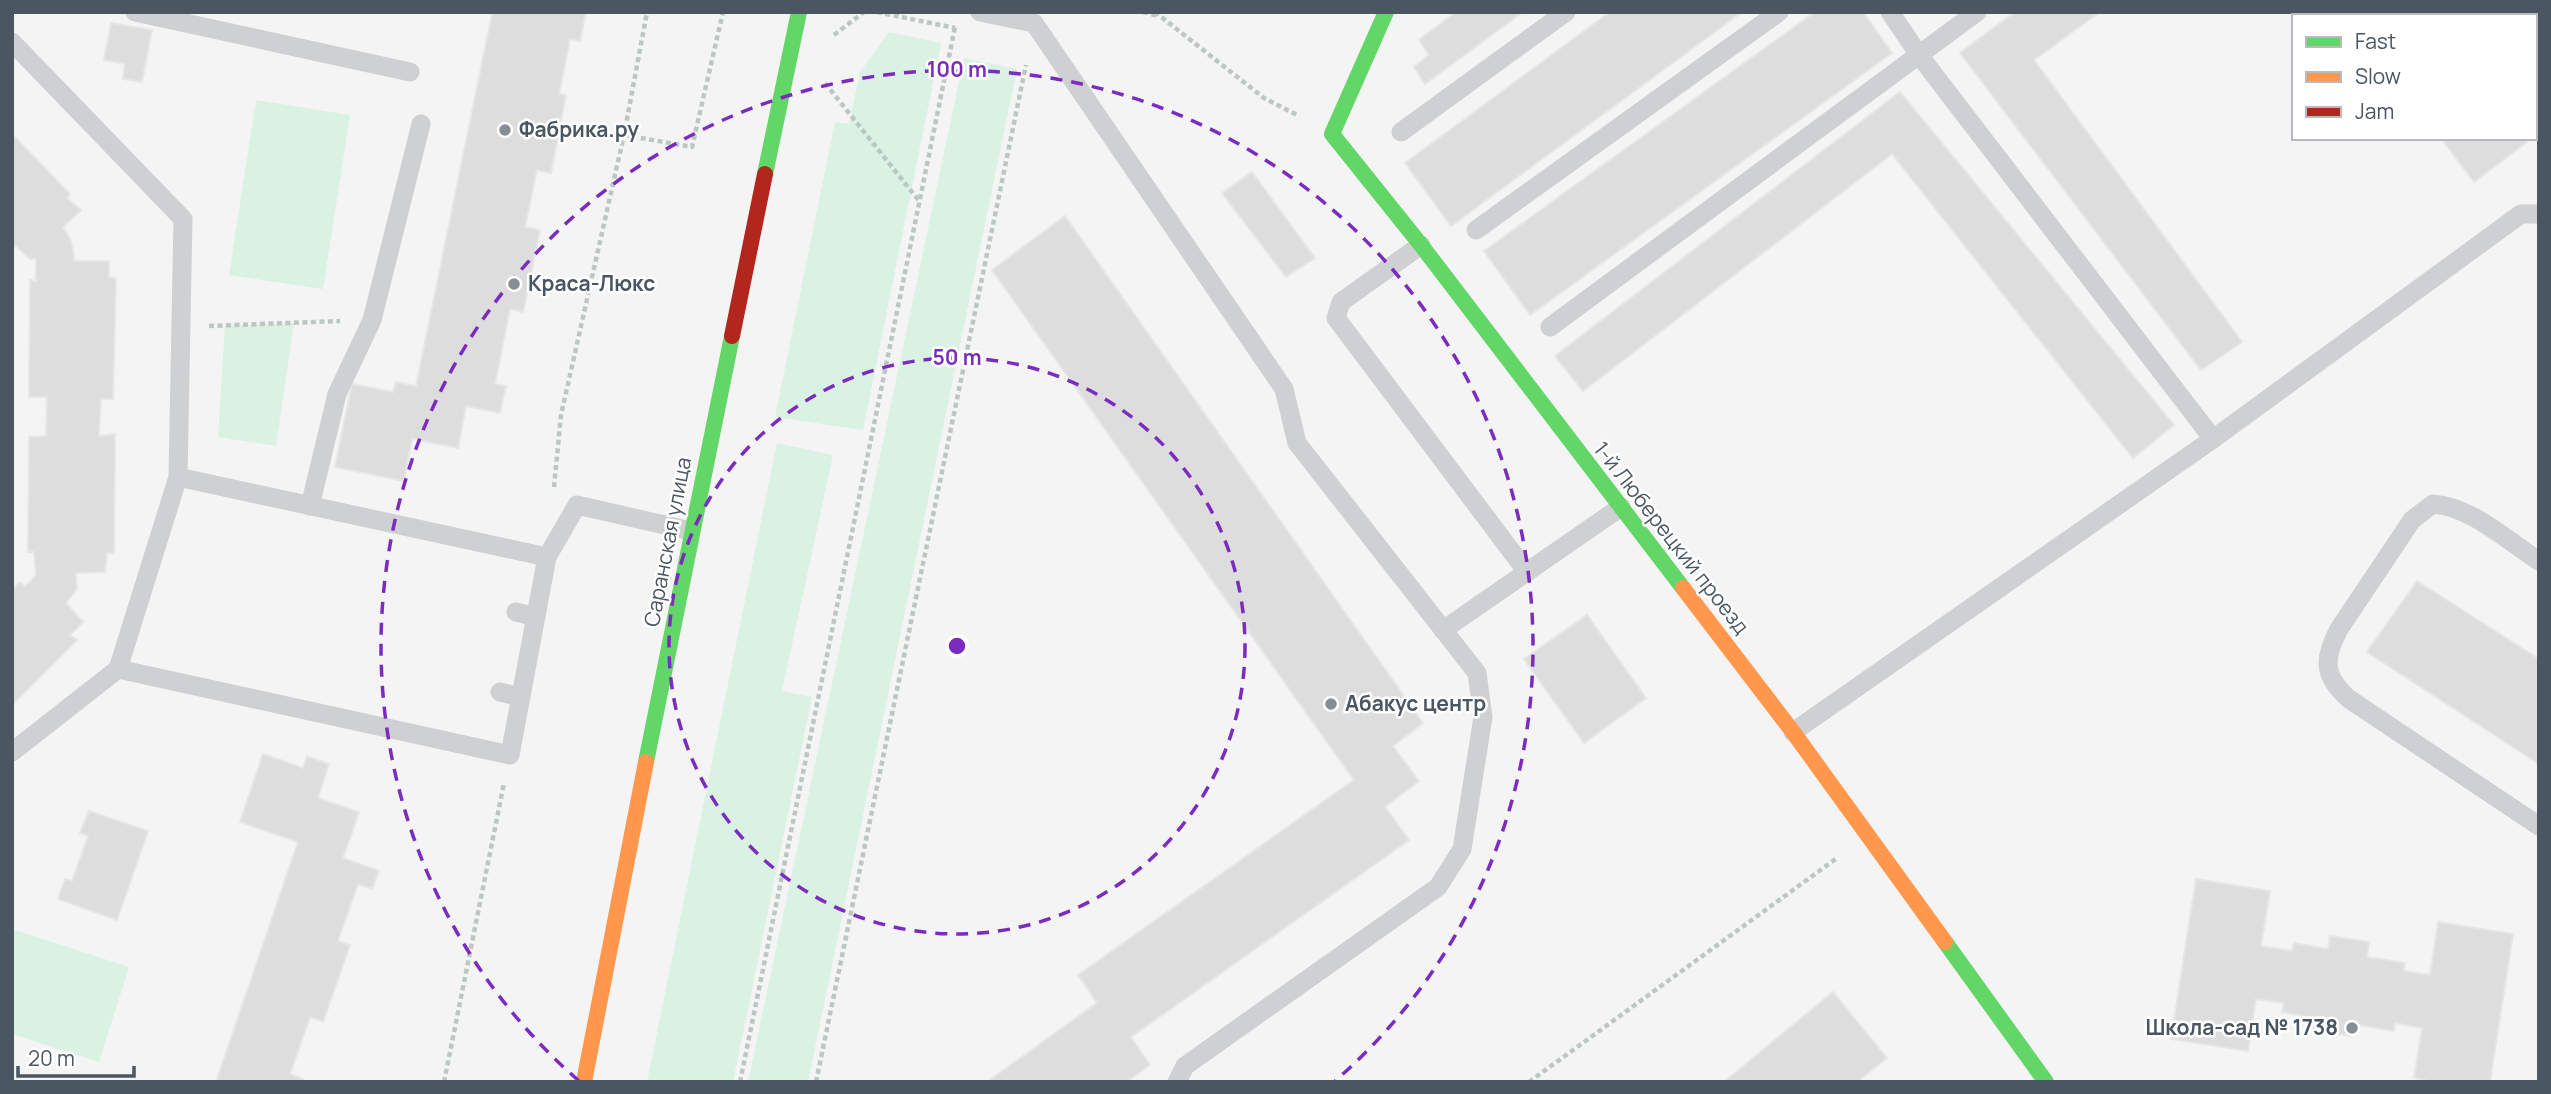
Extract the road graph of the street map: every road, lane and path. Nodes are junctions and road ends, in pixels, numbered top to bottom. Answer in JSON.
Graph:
{"nodes":[{"id":1,"x":135,"y":12,"type":"edge"},
{"id":2,"x":647,"y":12,"type":"edge"},
{"id":3,"x":723,"y":12,"type":"edge"},
{"id":4,"x":799,"y":12,"type":"edge"},
{"id":5,"x":864,"y":12,"type":"edge"},
{"id":6,"x":980,"y":12,"type":"edge"},
{"id":7,"x":1143,"y":12,"type":"edge"},
{"id":8,"x":1386,"y":12,"type":"edge"},
{"id":9,"x":1566,"y":12,"type":"edge"},
{"id":10,"x":1779,"y":12,"type":"edge"},
{"id":11,"x":1890,"y":12,"type":"edge"},
{"id":12,"x":1978,"y":12,"type":"edge"},
{"id":13,"x":1157,"y":14,"type":"edge"},
{"id":14,"x":957,"y":20,"type":"dead end"},
{"id":15,"x":1034,"y":23,"type":"junction"},
{"id":16,"x":12,"y":41,"type":"edge"},
{"id":17,"x":831,"y":47,"type":"dead end"},
{"id":18,"x":1920,"y":55,"type":"junction"},
{"id":19,"x":410,"y":72,"type":"dead end"},
{"id":20,"x":822,"y":80,"type":"dead end"},
{"id":21,"x":421,"y":124,"type":"dead end"},
{"id":22,"x":1401,"y":132,"type":"dead end"},
{"id":23,"x":1332,"y":134,"type":"junction"},
{"id":24,"x":624,"y":135,"type":"junction"},
{"id":25,"x":920,"y":202,"type":"junction"},
{"id":26,"x":2539,"y":214,"type":"edge"},
{"id":27,"x":1476,"y":230,"type":"dead end"},
{"id":28,"x":1421,"y":245,"type":"junction"},
{"id":29,"x":372,"y":320,"type":"junction"},
{"id":30,"x":181,"y":327,"type":"junction"},
{"id":31,"x":1550,"y":327,"type":"dead end"},
{"id":32,"x":2213,"y":439,"type":"junction"},
{"id":33,"x":178,"y":477,"type":"junction"},
{"id":34,"x":553,"y":493,"type":"dead end"},
{"id":35,"x":310,"y":506,"type":"junction"},
{"id":36,"x":1620,"y":507,"type":"junction"},
{"id":37,"x":691,"y":531,"type":"junction"},
{"id":38,"x":547,"y":557,"type":"junction"},
{"id":39,"x":2539,"y":561,"type":"edge"},
{"id":40,"x":1527,"y":572,"type":"junction"},
{"id":41,"x":516,"y":612,"type":"dead end"},
{"id":42,"x":536,"y":617,"type":"junction"},
{"id":43,"x":1443,"y":630,"type":"junction"},
{"id":44,"x":118,"y":669,"type":"junction"},
{"id":45,"x":500,"y":692,"type":"dead end"},
{"id":46,"x":521,"y":697,"type":"junction"},
{"id":47,"x":1793,"y":732,"type":"junction"},
{"id":48,"x":12,"y":752,"type":"edge"},
{"id":49,"x":510,"y":755,"type":"junction"},
{"id":50,"x":2539,"y":826,"type":"edge"},
{"id":51,"x":1869,"y":835,"type":"junction"},
{"id":52,"x":444,"y":1082,"type":"edge"},
{"id":53,"x":584,"y":1082,"type":"edge"},
{"id":54,"x":740,"y":1082,"type":"edge"},
{"id":55,"x":816,"y":1082,"type":"edge"},
{"id":56,"x":1177,"y":1082,"type":"edge"},
{"id":57,"x":1529,"y":1082,"type":"edge"},
{"id":58,"x":2046,"y":1082,"type":"edge"}],
"edges":[{"from":1,"to":19,"type":"lane"},
{"from":2,"to":24,"type":"path"},
{"from":3,"to":24,"type":"path"},
{"from":4,"to":37,"type":"street","name":"Саранская улица"},
{"from":5,"to":17,"type":"path"},
{"from":6,"to":15,"type":"lane"},
{"from":7,"to":13,"type":"path"},
{"from":8,"to":23,"type":"street"},
{"from":9,"to":22,"type":"lane"},
{"from":10,"to":27,"type":"lane"},
{"from":11,"to":18,"type":"lane"},
{"from":12,"to":18,"type":"lane"},
{"from":13,"to":23,"type":"path"},
{"from":14,"to":25,"type":"path"},
{"from":15,"to":43,"type":"lane"},
{"from":15,"to":55,"type":"path"},
{"from":16,"to":30,"type":"lane"},
{"from":18,"to":31,"type":"lane"},
{"from":18,"to":32,"type":"lane"},
{"from":20,"to":25,"type":"path"},
{"from":21,"to":29,"type":"lane"},
{"from":23,"to":28,"type":"street","name":"1-й Люберецкий проезд"},
{"from":24,"to":34,"type":"path"},
{"from":25,"to":54,"type":"path"},
{"from":26,"to":32,"type":"lane"},
{"from":28,"to":36,"type":"street","name":"1-й Люберецкий проезд"},
{"from":28,"to":40,"type":"lane"},
{"from":29,"to":30,"type":"path"},
{"from":29,"to":35,"type":"lane"},
{"from":30,"to":33,"type":"lane"},
{"from":32,"to":47,"type":"lane"},
{"from":33,"to":35,"type":"lane"},
{"from":33,"to":44,"type":"lane"},
{"from":35,"to":38,"type":"lane"},
{"from":36,"to":40,"type":"lane"},
{"from":36,"to":47,"type":"street","name":"1-й Люберецкий проезд"},
{"from":37,"to":38,"type":"lane"},
{"from":37,"to":53,"type":"street","name":"Саранская улица"},
{"from":38,"to":42,"type":"lane"},
{"from":39,"to":50,"type":"lane"},
{"from":40,"to":43,"type":"lane"},
{"from":41,"to":42,"type":"lane"},
{"from":42,"to":46,"type":"lane"},
{"from":43,"to":56,"type":"lane"},
{"from":44,"to":48,"type":"lane"},
{"from":44,"to":49,"type":"lane"},
{"from":45,"to":46,"type":"lane"},
{"from":46,"to":49,"type":"lane"},
{"from":47,"to":51,"type":"street","name":"1-й Люберецкий проезд"},
{"from":49,"to":52,"type":"path"},
{"from":51,"to":57,"type":"path"},
{"from":51,"to":58,"type":"street","name":"1-й Люберецкий проезд"}]}
